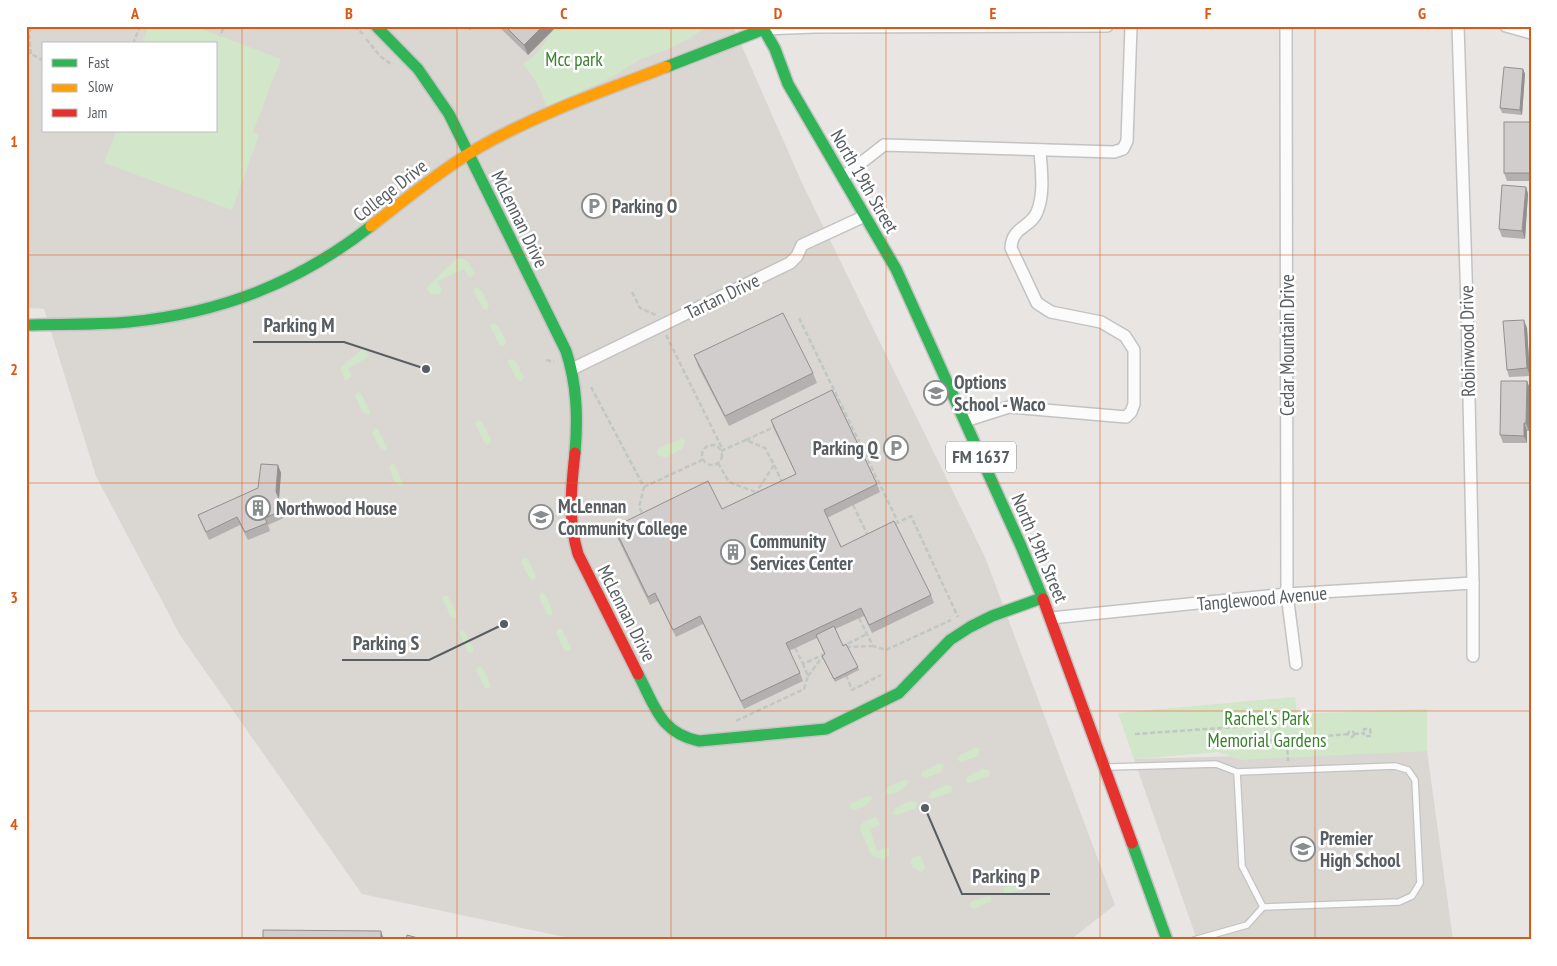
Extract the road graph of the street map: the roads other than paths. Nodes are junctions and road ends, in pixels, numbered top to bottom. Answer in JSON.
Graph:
{"nodes":[{"id":1,"x":376,"y":26,"type":"edge"},
{"id":2,"x":1009,"y":26,"type":"edge"},
{"id":3,"x":1107,"y":26,"type":"edge"},
{"id":4,"x":1130,"y":26,"type":"edge"},
{"id":5,"x":1286,"y":26,"type":"edge"},
{"id":6,"x":1458,"y":26,"type":"edge"},
{"id":7,"x":1506,"y":26,"type":"edge"},
{"id":8,"x":930,"y":27,"type":"edge"},
{"id":9,"x":763,"y":28,"type":"edge"},
{"id":10,"x":1531,"y":33,"type":"edge"},
{"id":11,"x":1040,"y":150,"type":"junction"},
{"id":12,"x":468,"y":155,"type":"junction"},
{"id":13,"x":843,"y":177,"type":"junction"},
{"id":14,"x":865,"y":216,"type":"junction"},
{"id":15,"x":26,"y":324,"type":"edge"},
{"id":16,"x":572,"y":369,"type":"junction"},
{"id":17,"x":965,"y":421,"type":"junction"},
{"id":18,"x":1474,"y":583,"type":"junction"},
{"id":19,"x":1287,"y":594,"type":"junction"},
{"id":20,"x":1042,"y":598,"type":"junction"},
{"id":21,"x":1050,"y":618,"type":"junction"},
{"id":22,"x":1474,"y":656,"type":"dead end"},
{"id":23,"x":1296,"y":664,"type":"dead end"},
{"id":24,"x":1104,"y":767,"type":"junction"},
{"id":25,"x":1237,"y":772,"type":"junction"},
{"id":26,"x":1262,"y":907,"type":"junction"},
{"id":27,"x":1167,"y":940,"type":"edge"},
{"id":28,"x":1194,"y":940,"type":"edge"}],
"edges":[{"from":1,"to":12,"type":"street","name":"McLennan Drive"},
{"from":2,"to":3,"type":"street"},
{"from":2,"to":8,"type":"street"},
{"from":4,"to":11,"type":"street"},
{"from":5,"to":19,"type":"street","name":"Cedar Mountain Drive"},
{"from":6,"to":18,"type":"street","name":"Robinwood Drive"},
{"from":7,"to":10,"type":"street"},
{"from":8,"to":9,"type":"street"},
{"from":9,"to":12,"type":"street","name":"College Drive"},
{"from":9,"to":13,"type":"street","name":"North 19th Street","number":"FM 1637"},
{"from":11,"to":13,"type":"street"},
{"from":11,"to":17,"type":"street"},
{"from":12,"to":15,"type":"street","name":"College Drive"},
{"from":12,"to":16,"type":"street","name":"McLennan Drive"},
{"from":13,"to":14,"type":"street","name":"North 19th Street","number":"FM 1637"},
{"from":14,"to":16,"type":"street","name":"Tartan Drive"},
{"from":14,"to":17,"type":"street","name":"North 19th Street","number":"FM 1637"},
{"from":16,"to":20,"type":"street","name":"McLennan Drive"},
{"from":17,"to":20,"type":"street","name":"North 19th Street","number":"FM 1637"},
{"from":18,"to":19,"type":"street","name":"Tanglewood Avenue"},
{"from":18,"to":22,"type":"street","name":"Robinwood Drive"},
{"from":19,"to":21,"type":"street","name":"Tanglewood Avenue"},
{"from":19,"to":23,"type":"street","name":"Cedar Mountain Drive"},
{"from":20,"to":21,"type":"street","name":"North 19th Street","number":"FM 1637"},
{"from":21,"to":24,"type":"street","name":"North 19th Street","number":"FM 1637"},
{"from":24,"to":25,"type":"lane"},
{"from":24,"to":27,"type":"street","name":"North 19th Street","number":"FM 1637"},
{"from":25,"to":26,"type":"lane"},
{"from":25,"to":26,"type":"lane"},
{"from":26,"to":28,"type":"lane"}]}
